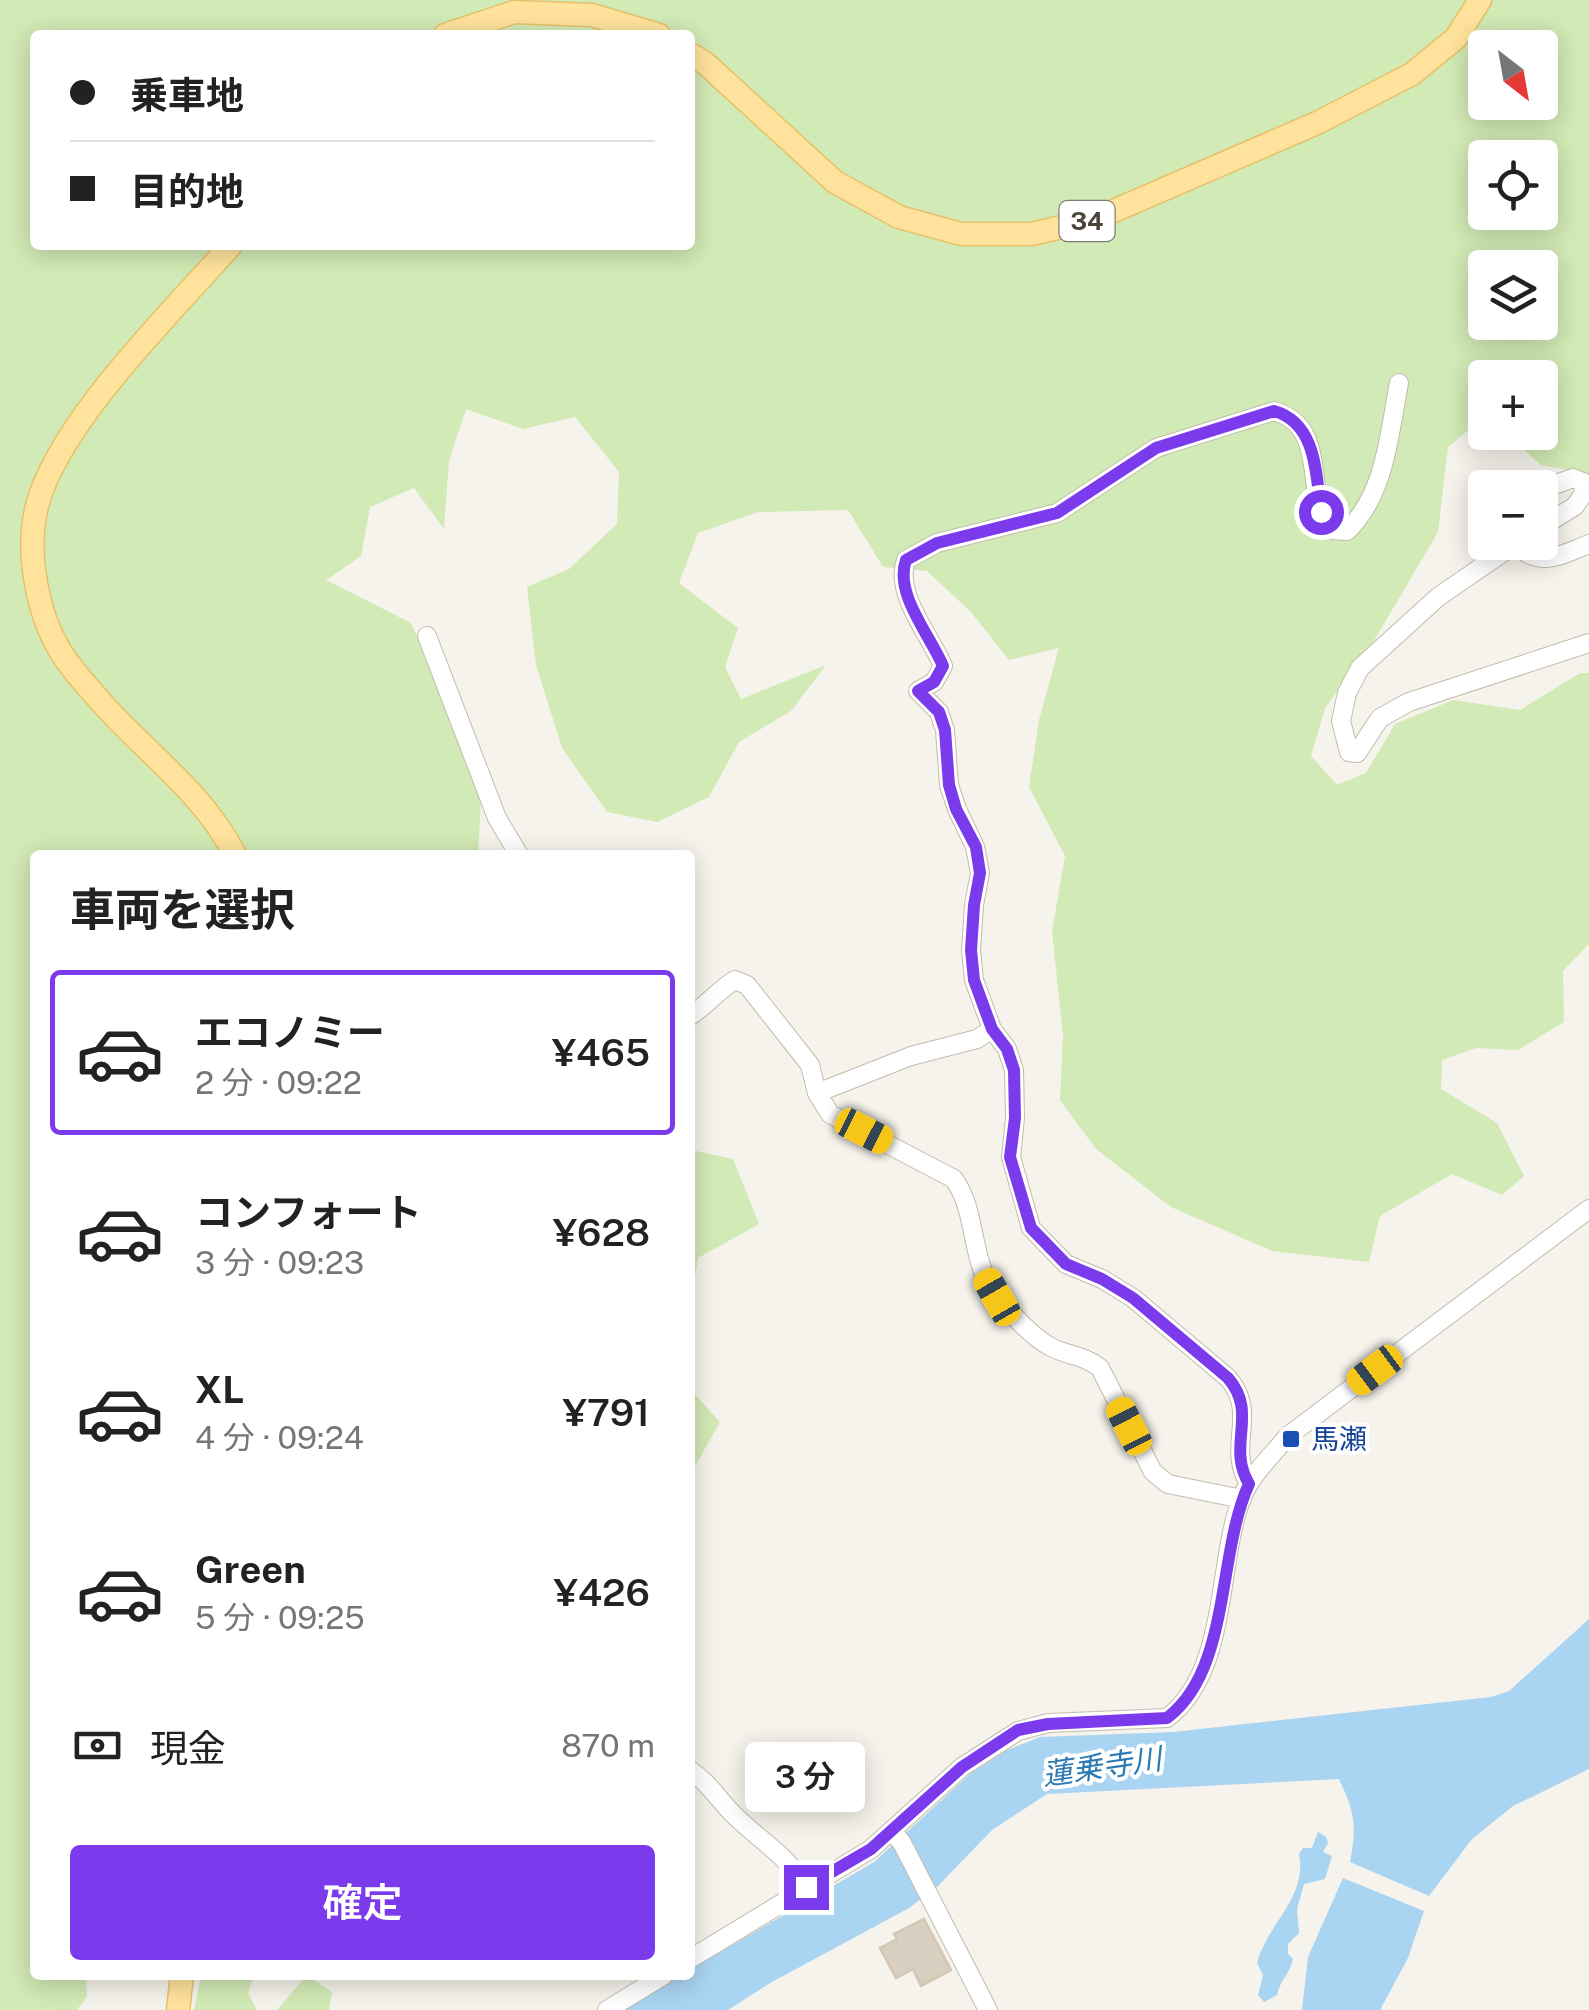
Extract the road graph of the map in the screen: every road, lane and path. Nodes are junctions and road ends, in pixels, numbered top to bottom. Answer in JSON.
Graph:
{"nodes":[{"id":1,"x":1480,"y":0,"type":"edge"},
{"id":2,"x":460,"y":30,"type":"edge"},
{"id":3,"x":643,"y":30,"type":"edge"},
{"id":4,"x":695,"y":57,"type":"edge"},
{"id":5,"x":227,"y":250,"type":"edge"},
{"id":6,"x":1400,"y":383,"type":"dead end"},
{"id":7,"x":1558,"y":484,"type":"edge"},
{"id":8,"x":1558,"y":517,"type":"edge"},
{"id":9,"x":1589,"y":544,"type":"edge"},
{"id":10,"x":1558,"y":555,"type":"edge"},
{"id":11,"x":1492,"y":560,"type":"edge"},
{"id":12,"x":427,"y":636,"type":"dead end"},
{"id":13,"x":1589,"y":643,"type":"edge"},
{"id":14,"x":233,"y":850,"type":"edge"},
{"id":15,"x":516,"y":850,"type":"edge"},
{"id":16,"x":695,"y":1013,"type":"edge"},
{"id":17,"x":992,"y":1029,"type":"junction"},
{"id":18,"x":817,"y":1093,"type":"junction"},
{"id":19,"x":1589,"y":1209,"type":"edge"},
{"id":20,"x":1245,"y":1491,"type":"junction"},
{"id":21,"x":695,"y":1774,"type":"edge"},
{"id":22,"x":898,"y":1838,"type":"junction"},
{"id":23,"x":806,"y":1887,"type":"junction"},
{"id":24,"x":695,"y":1956,"type":"edge"},
{"id":25,"x":181,"y":1980,"type":"edge"},
{"id":26,"x":656,"y":1980,"type":"edge"},
{"id":27,"x":178,"y":2010,"type":"edge"},
{"id":28,"x":607,"y":2010,"type":"edge"},
{"id":29,"x":988,"y":2010,"type":"edge"}],
"edges":[{"from":1,"to":4,"type":"main road","number":"34"},
{"from":2,"to":3,"type":"main road"},
{"from":5,"to":14,"type":"main road"},
{"from":6,"to":17,"type":"street"},
{"from":7,"to":8,"type":"street"},
{"from":9,"to":10,"type":"street"},
{"from":11,"to":13,"type":"street"},
{"from":12,"to":15,"type":"street"},
{"from":16,"to":18,"type":"street"},
{"from":17,"to":18,"type":"street"},
{"from":17,"to":20,"type":"street"},
{"from":18,"to":20,"type":"street"},
{"from":19,"to":20,"type":"street"},
{"from":20,"to":22,"type":"street"},
{"from":21,"to":23,"type":"street"},
{"from":22,"to":23,"type":"street"},
{"from":22,"to":29,"type":"street"},
{"from":23,"to":24,"type":"street"},
{"from":25,"to":27,"type":"main road"},
{"from":26,"to":28,"type":"street"}]}
